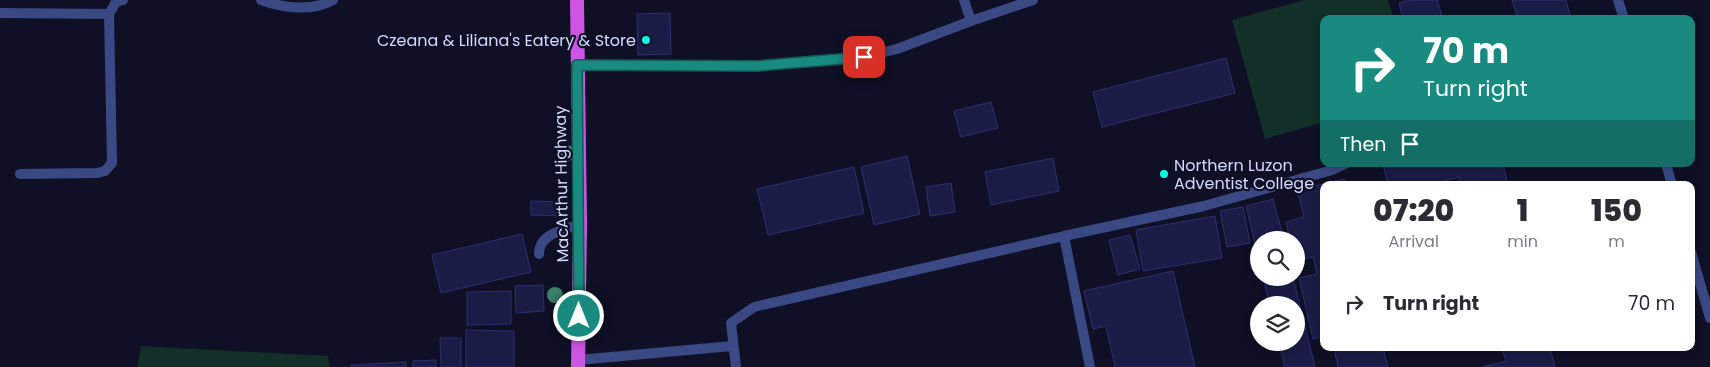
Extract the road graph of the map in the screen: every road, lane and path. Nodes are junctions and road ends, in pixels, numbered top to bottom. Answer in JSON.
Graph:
{"nodes":[{"id":1,"x":123,"y":0,"type":"edge"},
{"id":2,"x":261,"y":0,"type":"edge"},
{"id":3,"x":333,"y":0,"type":"edge"},
{"id":4,"x":577,"y":0,"type":"edge"},
{"id":5,"x":964,"y":0,"type":"edge"},
{"id":6,"x":1033,"y":0,"type":"edge"},
{"id":7,"x":1618,"y":0,"type":"edge"},
{"id":8,"x":0,"y":14,"type":"edge"},
{"id":9,"x":109,"y":14,"type":"junction"},
{"id":10,"x":1623,"y":15,"type":"edge"},
{"id":11,"x":971,"y":21,"type":"junction"},
{"id":12,"x":577,"y":65,"type":"junction"},
{"id":13,"x":1339,"y":167,"type":"edge"},
{"id":14,"x":1667,"y":167,"type":"edge"},
{"id":15,"x":20,"y":174,"type":"dead end"},
{"id":16,"x":1671,"y":181,"type":"edge"},
{"id":17,"x":580,"y":224,"type":"junction"},
{"id":18,"x":1064,"y":236,"type":"junction"},
{"id":19,"x":539,"y":254,"type":"dead end"},
{"id":20,"x":1695,"y":266,"type":"edge"},
{"id":21,"x":1710,"y":318,"type":"edge"},
{"id":22,"x":732,"y":346,"type":"junction"},
{"id":23,"x":578,"y":364,"type":"edge"},
{"id":24,"x":736,"y":367,"type":"edge"},
{"id":25,"x":1090,"y":367,"type":"edge"}],
"edges":[{"from":1,"to":9,"type":"street"},
{"from":2,"to":3,"type":"street"},
{"from":4,"to":12,"type":"highway","name":"MacArthur Highway"},
{"from":5,"to":11,"type":"street"},
{"from":6,"to":11,"type":"street"},
{"from":7,"to":10,"type":"street"},
{"from":8,"to":9,"type":"street"},
{"from":9,"to":15,"type":"street"},
{"from":11,"to":12,"type":"street"},
{"from":12,"to":17,"type":"highway","name":"MacArthur Highway"},
{"from":13,"to":18,"type":"street"},
{"from":14,"to":16,"type":"street"},
{"from":17,"to":19,"type":"street"},
{"from":17,"to":23,"type":"highway","name":"MacArthur Highway"},
{"from":18,"to":22,"type":"street"},
{"from":18,"to":25,"type":"street"},
{"from":20,"to":21,"type":"street"},
{"from":22,"to":23,"type":"street"},
{"from":22,"to":24,"type":"street"}]}
